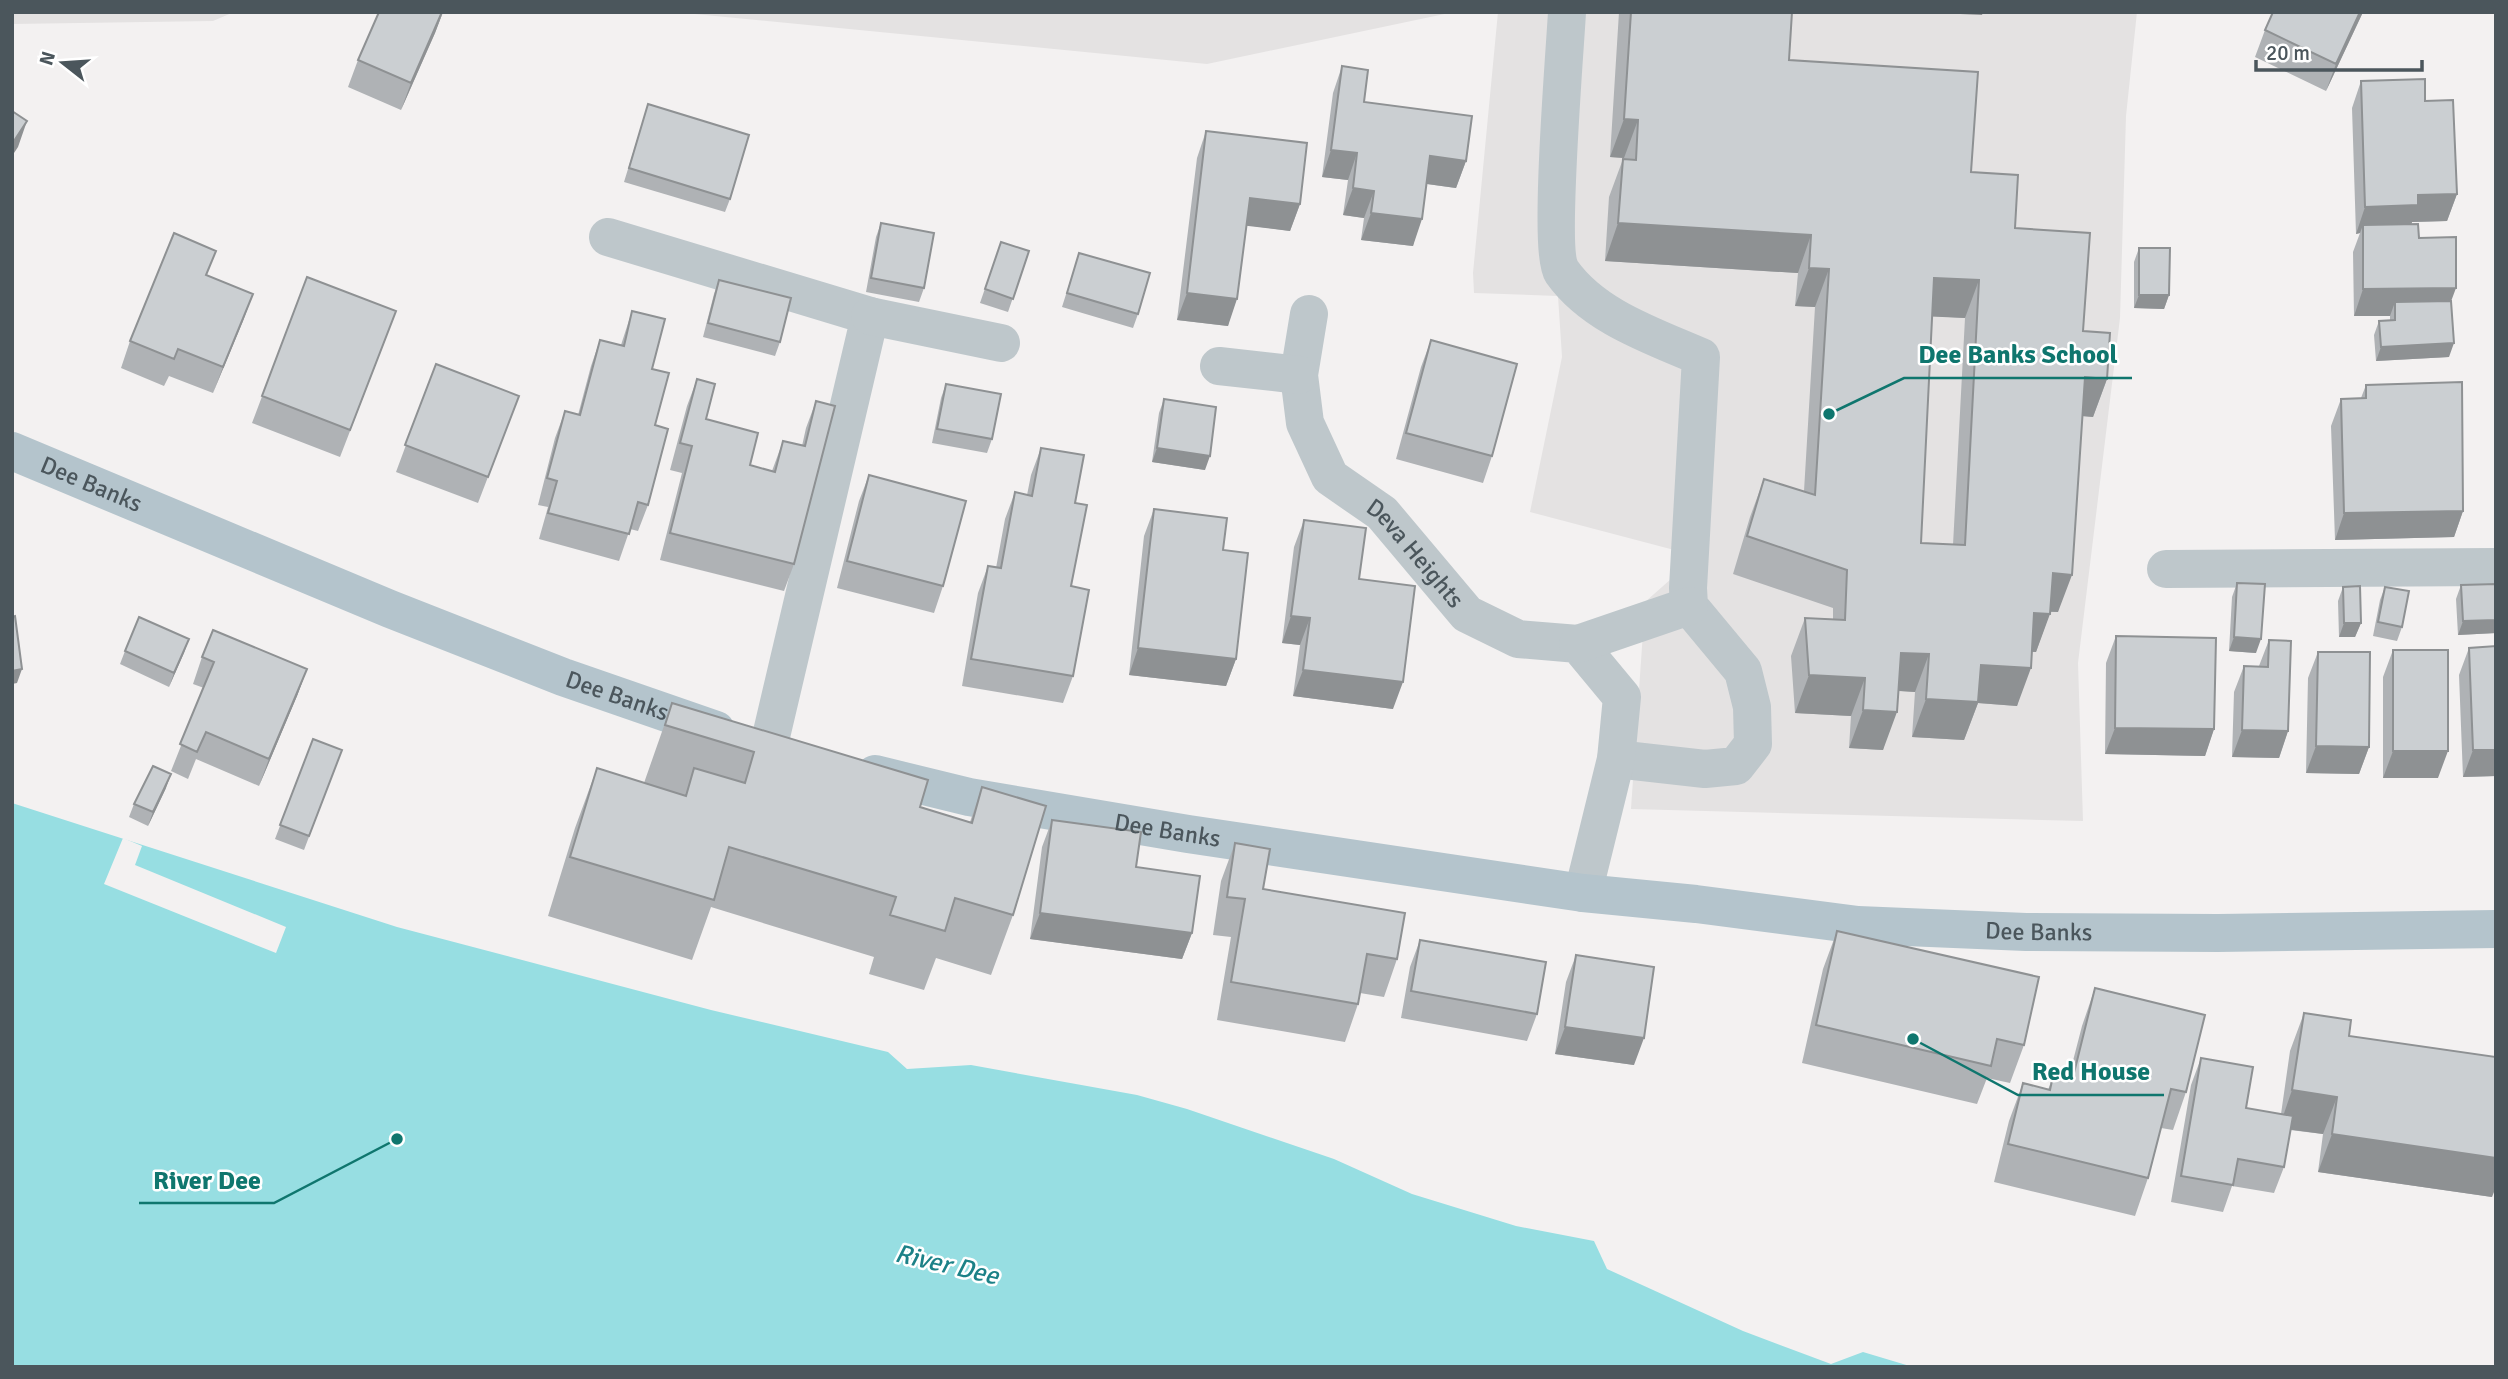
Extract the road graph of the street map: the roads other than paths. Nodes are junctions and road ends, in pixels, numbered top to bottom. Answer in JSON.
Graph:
{"nodes":[{"id":1,"x":1567,"y":12,"type":"edge"},
{"id":2,"x":608,"y":237,"type":"dead end"},
{"id":3,"x":1309,"y":314,"type":"dead end"},
{"id":4,"x":870,"y":316,"type":"junction"},
{"id":5,"x":1001,"y":343,"type":"dead end"},
{"id":6,"x":1219,"y":366,"type":"dead end"},
{"id":7,"x":1299,"y":375,"type":"junction"},
{"id":8,"x":12,"y":451,"type":"edge"},
{"id":9,"x":2496,"y":566,"type":"edge"},
{"id":10,"x":2166,"y":569,"type":"dead end"},
{"id":11,"x":1689,"y":606,"type":"junction"},
{"id":12,"x":1578,"y":645,"type":"junction"},
{"id":13,"x":769,"y":745,"type":"junction"},
{"id":14,"x":806,"y":756,"type":"edge"},
{"id":15,"x":1616,"y":760,"type":"junction"},
{"id":16,"x":843,"y":766,"type":"edge"},
{"id":17,"x":1583,"y":893,"type":"junction"},
{"id":18,"x":2496,"y":929,"type":"edge"}],
"edges":[{"from":1,"to":11,"type":"street"},
{"from":2,"to":4,"type":"street"},
{"from":3,"to":7,"type":"street","name":"Deva Heights"},
{"from":4,"to":5,"type":"street"},
{"from":4,"to":13,"type":"street"},
{"from":6,"to":7,"type":"street"},
{"from":7,"to":12,"type":"street","name":"Deva Heights"},
{"from":8,"to":13,"type":"main road","name":"Dee Banks"},
{"from":9,"to":10,"type":"street"},
{"from":11,"to":12,"type":"street"},
{"from":11,"to":15,"type":"street"},
{"from":12,"to":15,"type":"street"},
{"from":13,"to":14,"type":"main road","name":"Dee Banks"},
{"from":15,"to":17,"type":"street"},
{"from":16,"to":17,"type":"main road","name":"Dee Banks"},
{"from":17,"to":18,"type":"main road","name":"Dee Banks"}]}
